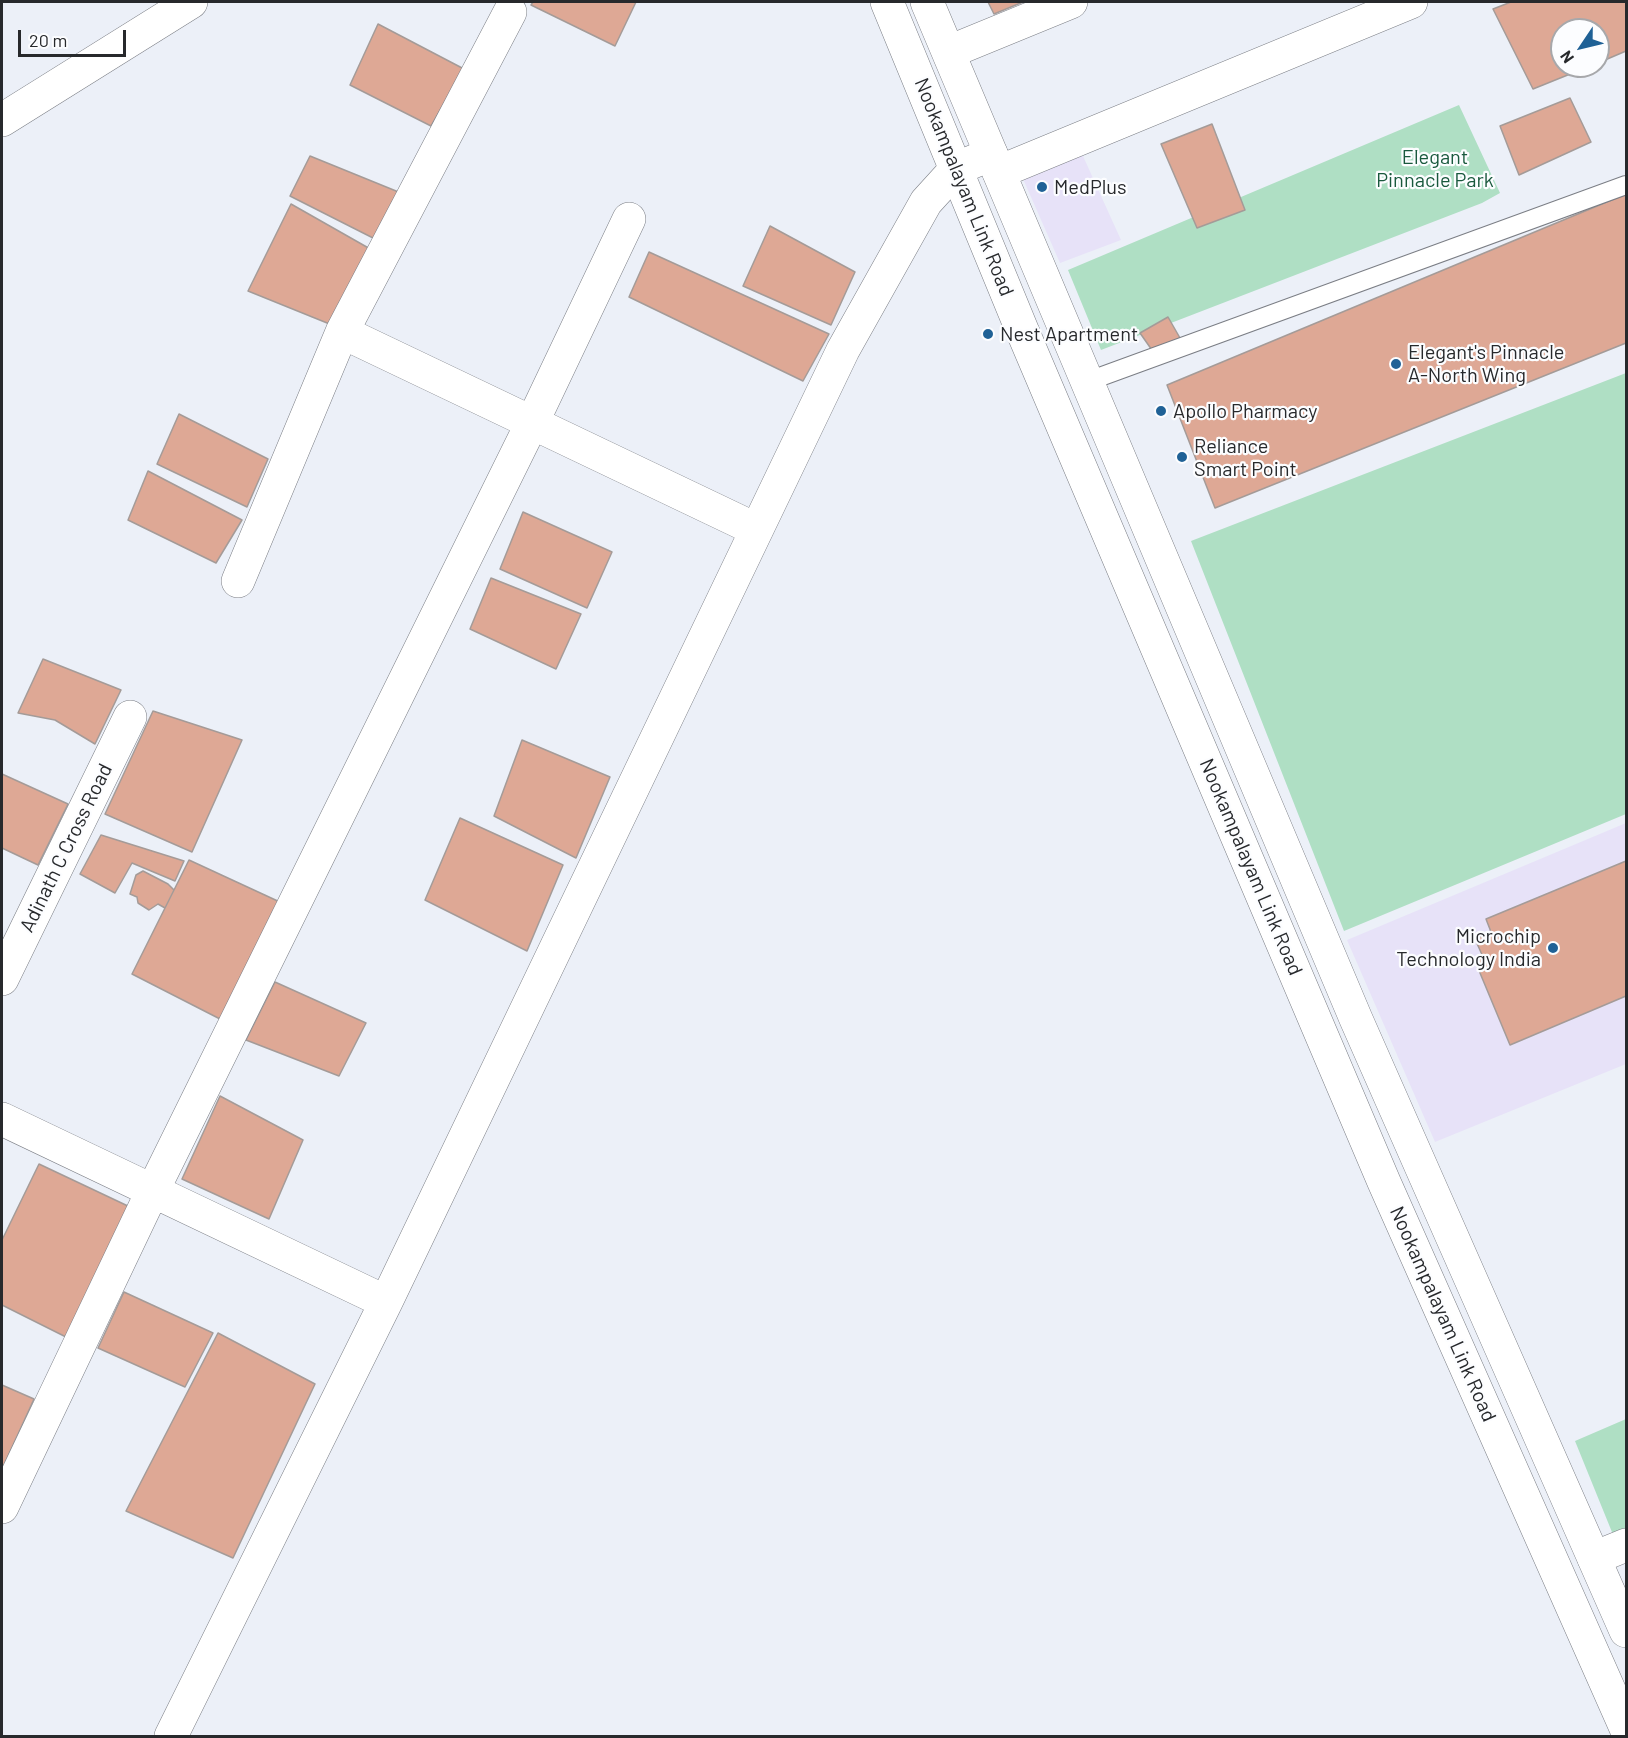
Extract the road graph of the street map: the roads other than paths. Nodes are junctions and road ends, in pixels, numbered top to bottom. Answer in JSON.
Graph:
{"nodes":[{"id":1,"x":191,"y":2,"type":"edge"},
{"id":2,"x":887,"y":2,"type":"edge"},
{"id":3,"x":927,"y":2,"type":"edge"},
{"id":4,"x":1071,"y":2,"type":"edge"},
{"id":5,"x":1412,"y":2,"type":"edge"},
{"id":6,"x":510,"y":12,"type":"dead end"},
{"id":7,"x":949,"y":52,"type":"junction"},
{"id":8,"x":2,"y":120,"type":"edge"},
{"id":9,"x":995,"y":163,"type":"junction"},
{"id":10,"x":956,"y":169,"type":"junction"},
{"id":11,"x":1626,"y":185,"type":"edge"},
{"id":12,"x":629,"y":219,"type":"dead end"},
{"id":13,"x":342,"y":332,"type":"junction"},
{"id":14,"x":1086,"y":382,"type":"junction"},
{"id":15,"x":532,"y":423,"type":"junction"},
{"id":16,"x":755,"y":529,"type":"junction"},
{"id":17,"x":238,"y":581,"type":"dead end"},
{"id":18,"x":130,"y":717,"type":"dead end"},
{"id":19,"x":2,"y":979,"type":"edge"},
{"id":20,"x":2,"y":1119,"type":"edge"},
{"id":21,"x":153,"y":1190,"type":"junction"},
{"id":22,"x":386,"y":1302,"type":"junction"},
{"id":23,"x":2,"y":1507,"type":"edge"},
{"id":24,"x":1626,"y":1545,"type":"edge"},
{"id":25,"x":1594,"y":1558,"type":"junction"},
{"id":26,"x":1626,"y":1631,"type":"edge"},
{"id":27,"x":1626,"y":1728,"type":"edge"},
{"id":28,"x":171,"y":1737,"type":"edge"}],
"edges":[{"from":1,"to":8,"type":"street"},
{"from":2,"to":10,"type":"street","name":"Nookampalayam Link Road"},
{"from":3,"to":7,"type":"street","name":"Nookampalayam Link Road"},
{"from":4,"to":7,"type":"street"},
{"from":5,"to":9,"type":"street"},
{"from":6,"to":13,"type":"street"},
{"from":7,"to":9,"type":"street","name":"Nookampalayam Link Road"},
{"from":9,"to":10,"type":"street"},
{"from":9,"to":14,"type":"street","name":"Nookampalayam Link Road"},
{"from":10,"to":16,"type":"street"},
{"from":10,"to":27,"type":"street","name":"Nookampalayam Link Road"},
{"from":11,"to":14,"type":"lane"},
{"from":12,"to":15,"type":"street"},
{"from":13,"to":15,"type":"street"},
{"from":13,"to":17,"type":"street"},
{"from":14,"to":25,"type":"street","name":"Nookampalayam Link Road"},
{"from":15,"to":16,"type":"street"},
{"from":15,"to":21,"type":"street"},
{"from":16,"to":22,"type":"street"},
{"from":18,"to":19,"type":"street","name":"Adinath C Cross Road"},
{"from":20,"to":21,"type":"street"},
{"from":21,"to":22,"type":"street"},
{"from":21,"to":23,"type":"street"},
{"from":22,"to":28,"type":"street"},
{"from":24,"to":25,"type":"street"},
{"from":25,"to":26,"type":"street","name":"Nookampalayam Link Road"}]}
